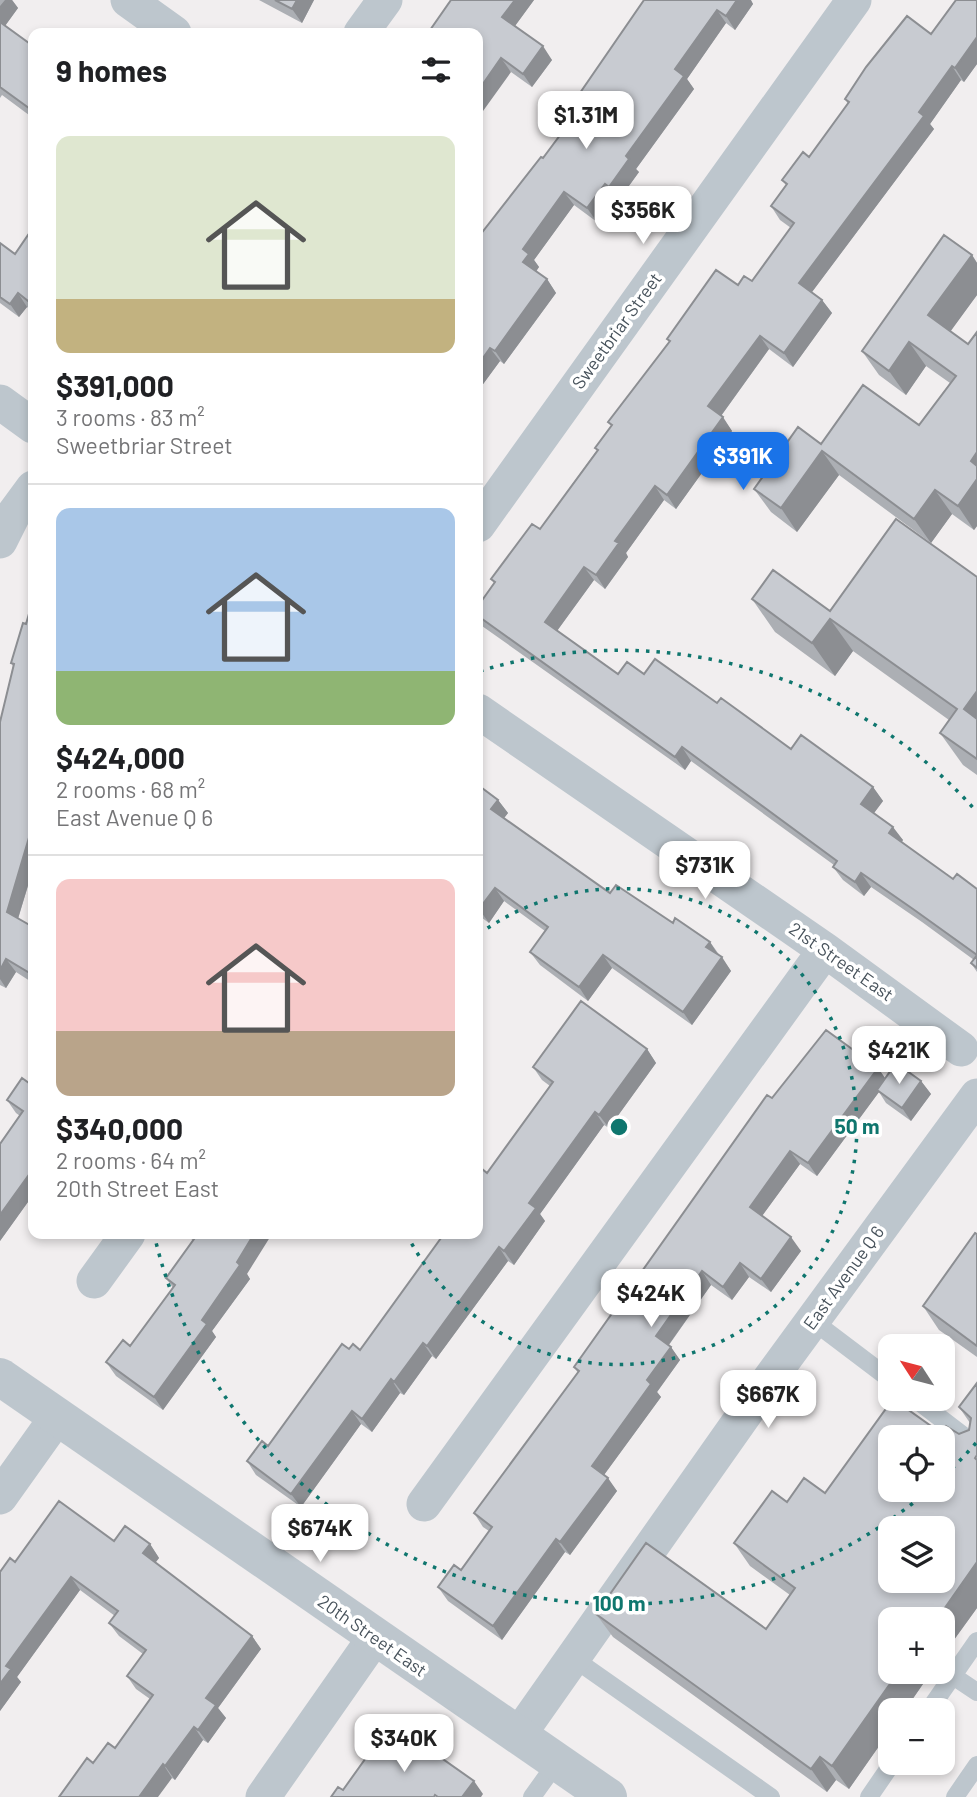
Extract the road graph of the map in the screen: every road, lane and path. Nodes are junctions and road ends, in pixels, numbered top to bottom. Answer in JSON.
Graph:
{"nodes":[{"id":1,"x":128,"y":0,"type":"edge"},
{"id":2,"x":385,"y":0,"type":"edge"},
{"id":3,"x":854,"y":0,"type":"edge"},
{"id":4,"x":167,"y":28,"type":"edge"},
{"id":5,"x":365,"y":28,"type":"edge"},
{"id":6,"x":0,"y":402,"type":"edge"},
{"id":7,"x":28,"y":422,"type":"edge"},
{"id":8,"x":28,"y":495,"type":"edge"},
{"id":9,"x":483,"y":518,"type":"edge"},
{"id":10,"x":0,"y":541,"type":"edge"},
{"id":11,"x":483,"y":714,"type":"edge"},
{"id":12,"x":825,"y":950,"type":"junction"},
{"id":13,"x":961,"y":1049,"type":"dead end"},
{"id":14,"x":977,"y":1096,"type":"edge"},
{"id":15,"x":124,"y":1239,"type":"edge"},
{"id":16,"x":94,"y":1281,"type":"dead end"},
{"id":17,"x":813,"y":1321,"type":"junction"},
{"id":18,"x":878,"y":1370,"type":"edge"},
{"id":19,"x":0,"y":1377,"type":"edge"},
{"id":20,"x":931,"y":1411,"type":"edge"},
{"id":21,"x":57,"y":1417,"type":"junction"},
{"id":22,"x":977,"y":1446,"type":"edge"},
{"id":23,"x":0,"y":1497,"type":"edge"},
{"id":24,"x":424,"y":1504,"type":"dead end"},
{"id":25,"x":375,"y":1637,"type":"junction"},
{"id":26,"x":977,"y":1641,"type":"edge"},
{"id":27,"x":573,"y":1658,"type":"junction"},
{"id":28,"x":955,"y":1673,"type":"edge"},
{"id":29,"x":955,"y":1677,"type":"edge"},
{"id":30,"x":977,"y":1692,"type":"edge"},
{"id":31,"x":518,"y":1736,"type":"junction"},
{"id":32,"x":557,"y":1762,"type":"junction"},
{"id":33,"x":977,"y":1765,"type":"edge"},
{"id":34,"x":884,"y":1775,"type":"edge"},
{"id":35,"x":263,"y":1797,"type":"edge"},
{"id":36,"x":532,"y":1797,"type":"edge"},
{"id":37,"x":608,"y":1797,"type":"edge"},
{"id":38,"x":771,"y":1797,"type":"edge"},
{"id":39,"x":869,"y":1797,"type":"edge"},
{"id":40,"x":956,"y":1797,"type":"edge"}],
"edges":[{"from":1,"to":4,"type":"street"},
{"from":2,"to":5,"type":"street"},
{"from":3,"to":9,"type":"street","name":"Sweetbriar Street"},
{"from":6,"to":7,"type":"street"},
{"from":8,"to":10,"type":"street"},
{"from":11,"to":12,"type":"street","name":"21st Street East"},
{"from":12,"to":13,"type":"street","name":"21st Street East"},
{"from":12,"to":24,"type":"street"},
{"from":14,"to":17,"type":"street","name":"East Avenue Q 6"},
{"from":15,"to":16,"type":"street"},
{"from":17,"to":18,"type":"lane"},
{"from":17,"to":27,"type":"street","name":"East Avenue Q 6"},
{"from":19,"to":21,"type":"street","name":"20th Street East"},
{"from":20,"to":22,"type":"lane"},
{"from":21,"to":23,"type":"street"},
{"from":21,"to":25,"type":"street","name":"20th Street East"},
{"from":25,"to":31,"type":"street","name":"20th Street East"},
{"from":25,"to":35,"type":"street"},
{"from":26,"to":28,"type":"lane"},
{"from":27,"to":31,"type":"street","name":"East Avenue Q 6"},
{"from":27,"to":38,"type":"lane"},
{"from":29,"to":30,"type":"lane"},
{"from":31,"to":32,"type":"street","name":"20th Street East"},
{"from":32,"to":36,"type":"lane"},
{"from":32,"to":37,"type":"street","name":"20th Street East"},
{"from":33,"to":40,"type":"lane"},
{"from":34,"to":39,"type":"lane"}]}
